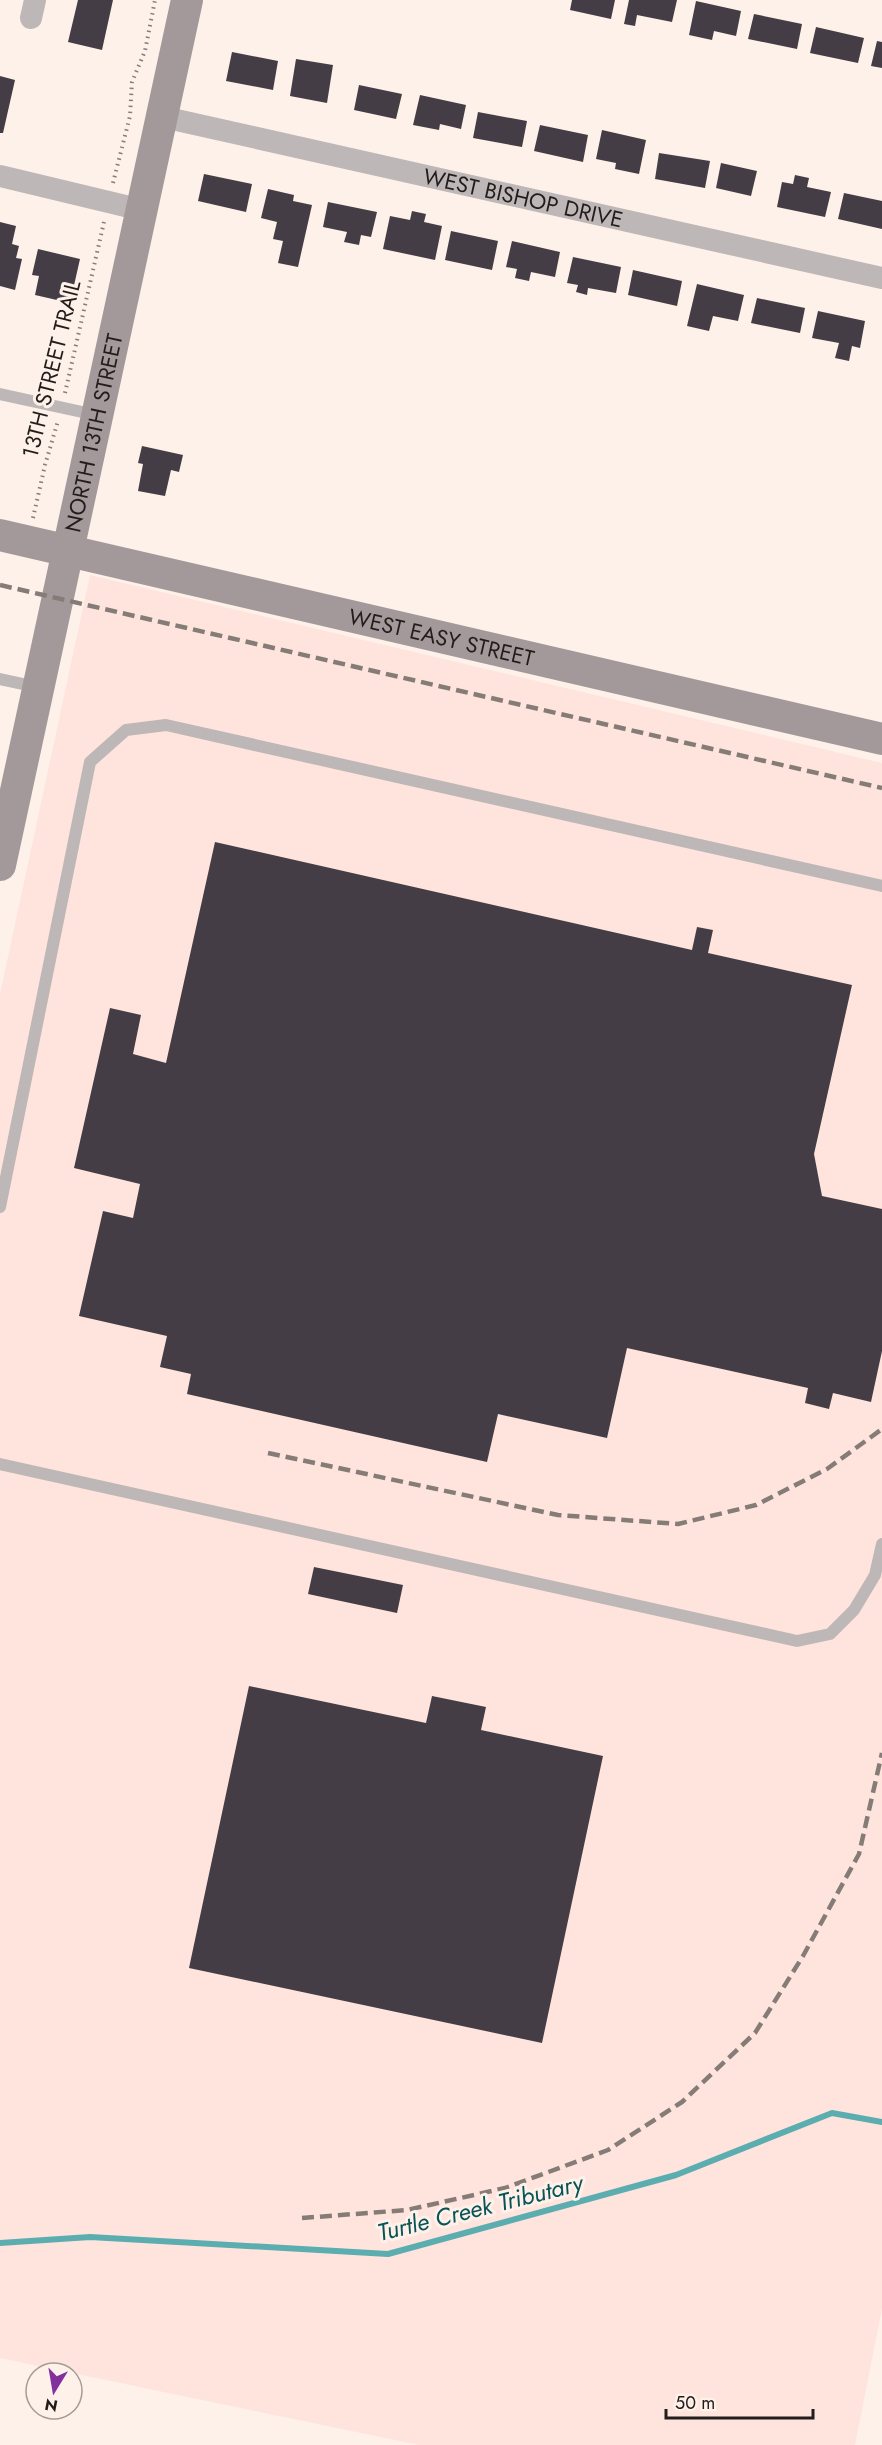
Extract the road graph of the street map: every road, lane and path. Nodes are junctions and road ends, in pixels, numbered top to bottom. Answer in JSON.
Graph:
{"nodes":[{"id":1,"x":155,"y":0,"type":"edge"},
{"id":2,"x":188,"y":0,"type":"edge"},
{"id":3,"x":163,"y":117,"type":"junction"},
{"id":4,"x":0,"y":176,"type":"edge"},
{"id":5,"x":113,"y":183,"type":"dead end"},
{"id":6,"x":142,"y":210,"type":"junction"},
{"id":7,"x":104,"y":222,"type":"dead end"},
{"id":8,"x":882,"y":278,"type":"edge"},
{"id":9,"x":0,"y":394,"type":"edge"},
{"id":10,"x":61,"y":408,"type":"junction"},
{"id":11,"x":98,"y":415,"type":"junction"},
{"id":12,"x":32,"y":524,"type":"dead end"},
{"id":13,"x":0,"y":535,"type":"edge"},
{"id":14,"x":68,"y":550,"type":"junction"},
{"id":15,"x":0,"y":679,"type":"edge"},
{"id":16,"x":37,"y":687,"type":"junction"},
{"id":17,"x":882,"y":739,"type":"edge"},
{"id":18,"x":0,"y":865,"type":"edge"},
{"id":19,"x":882,"y":886,"type":"edge"},
{"id":20,"x":0,"y":1207,"type":"edge"},
{"id":21,"x":0,"y":1464,"type":"edge"},
{"id":22,"x":882,"y":1544,"type":"edge"}],
"edges":[{"from":1,"to":5,"type":"path"},
{"from":2,"to":3,"type":"street","name":"NORTH 13TH STREET"},
{"from":3,"to":6,"type":"street","name":"NORTH 13TH STREET"},
{"from":3,"to":8,"type":"street","name":"WEST BISHOP DRIVE"},
{"from":4,"to":6,"type":"street"},
{"from":6,"to":11,"type":"street","name":"NORTH 13TH STREET"},
{"from":7,"to":10,"type":"path","name":"13TH STREET TRAIL"},
{"from":9,"to":10,"type":"lane"},
{"from":10,"to":11,"type":"lane"},
{"from":10,"to":12,"type":"path","name":"13TH STREET TRAIL"},
{"from":11,"to":14,"type":"street","name":"NORTH 13TH STREET"},
{"from":13,"to":14,"type":"street","name":"WEST EASY STREET"},
{"from":14,"to":16,"type":"street","name":"NORTH 13TH STREET"},
{"from":14,"to":17,"type":"street","name":"WEST EASY STREET"},
{"from":15,"to":16,"type":"lane"},
{"from":16,"to":18,"type":"street","name":"NORTH 13TH STREET"},
{"from":19,"to":20,"type":"lane"},
{"from":21,"to":22,"type":"lane"}]}
